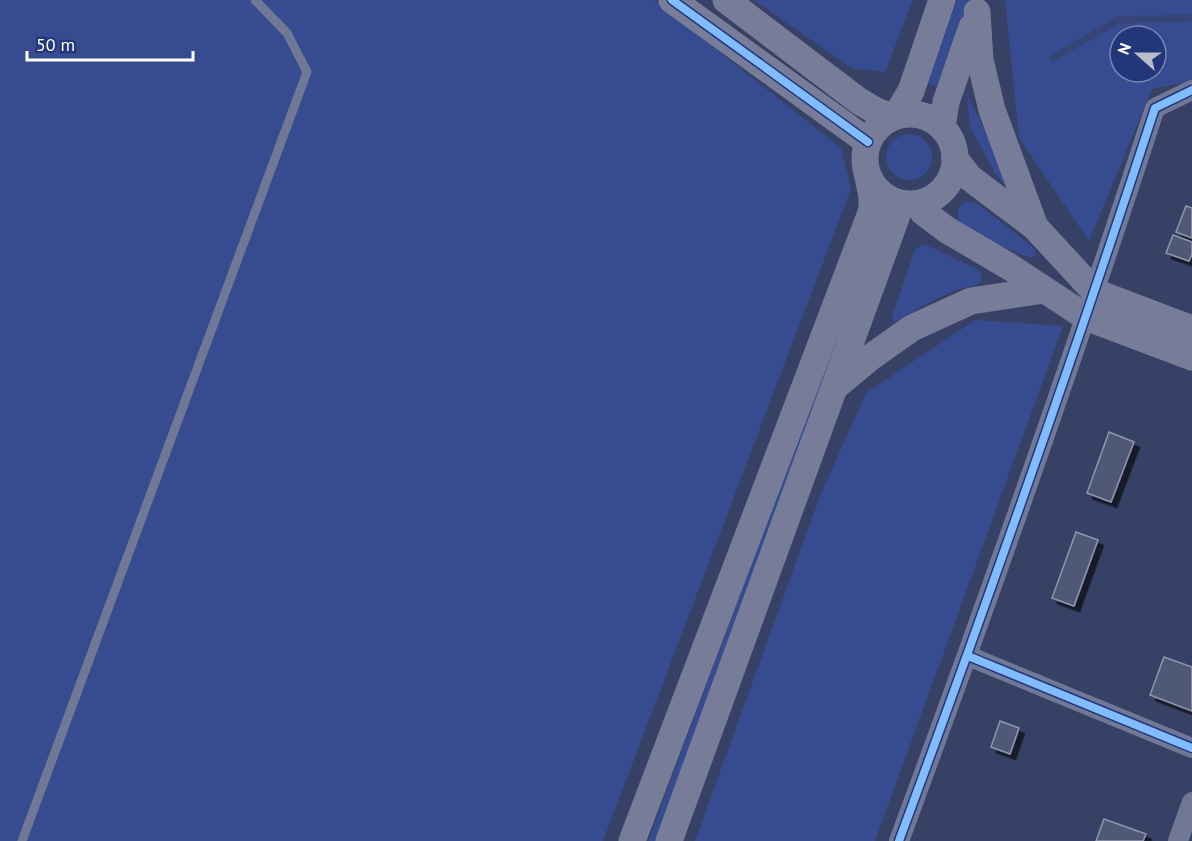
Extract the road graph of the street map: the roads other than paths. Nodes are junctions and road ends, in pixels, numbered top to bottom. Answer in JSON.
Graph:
{"nodes":[{"id":1,"x":255,"y":0,"type":"edge"},
{"id":2,"x":672,"y":0,"type":"edge"},
{"id":3,"x":726,"y":0,"type":"edge"},
{"id":4,"x":942,"y":0,"type":"edge"},
{"id":5,"x":979,"y":6,"type":"edge"},
{"id":6,"x":1192,"y":90,"type":"edge"},
{"id":7,"x":894,"y":117,"type":"junction"},
{"id":8,"x":942,"y":127,"type":"junction"},
{"id":9,"x":868,"y":142,"type":"junction"},
{"id":10,"x":955,"y":159,"type":"junction"},
{"id":11,"x":868,"y":177,"type":"junction"},
{"id":12,"x":910,"y":204,"type":"junction"},
{"id":13,"x":1035,"y":227,"type":"junction"},
{"id":14,"x":1044,"y":290,"type":"junction"},
{"id":15,"x":1095,"y":292,"type":"junction"},
{"id":16,"x":1086,"y":317,"type":"junction"},
{"id":17,"x":1192,"y":329,"type":"edge"},
{"id":18,"x":1192,"y":357,"type":"edge"},
{"id":19,"x":834,"y":387,"type":"junction"},
{"id":20,"x":968,"y":656,"type":"junction"},
{"id":21,"x":1192,"y":748,"type":"edge"},
{"id":22,"x":1192,"y":802,"type":"edge"},
{"id":23,"x":22,"y":841,"type":"edge"},
{"id":24,"x":632,"y":841,"type":"edge"},
{"id":25,"x":669,"y":841,"type":"edge"},
{"id":26,"x":899,"y":841,"type":"edge"},
{"id":27,"x":1178,"y":841,"type":"edge"}],
"edges":[{"from":1,"to":23,"type":"lane"},
{"from":2,"to":9,"type":"main road"},
{"from":3,"to":7,"type":"main road"},
{"from":4,"to":7,"type":"main road"},
{"from":5,"to":8,"type":"main road"},
{"from":5,"to":13,"type":"main road"},
{"from":6,"to":15,"type":"street"},
{"from":7,"to":8,"type":"main road"},
{"from":7,"to":9,"type":"main road"},
{"from":8,"to":10,"type":"main road"},
{"from":9,"to":11,"type":"main road"},
{"from":10,"to":12,"type":"main road"},
{"from":10,"to":13,"type":"main road"},
{"from":11,"to":12,"type":"main road"},
{"from":11,"to":24,"type":"main road"},
{"from":12,"to":14,"type":"main road"},
{"from":12,"to":19,"type":"main road"},
{"from":13,"to":15,"type":"main road"},
{"from":14,"to":16,"type":"main road"},
{"from":14,"to":19,"type":"main road"},
{"from":15,"to":16,"type":"street"},
{"from":15,"to":17,"type":"main road"},
{"from":16,"to":18,"type":"main road"},
{"from":16,"to":20,"type":"street"},
{"from":19,"to":25,"type":"main road"},
{"from":20,"to":21,"type":"street"},
{"from":20,"to":26,"type":"street"},
{"from":22,"to":27,"type":"street"}]}
